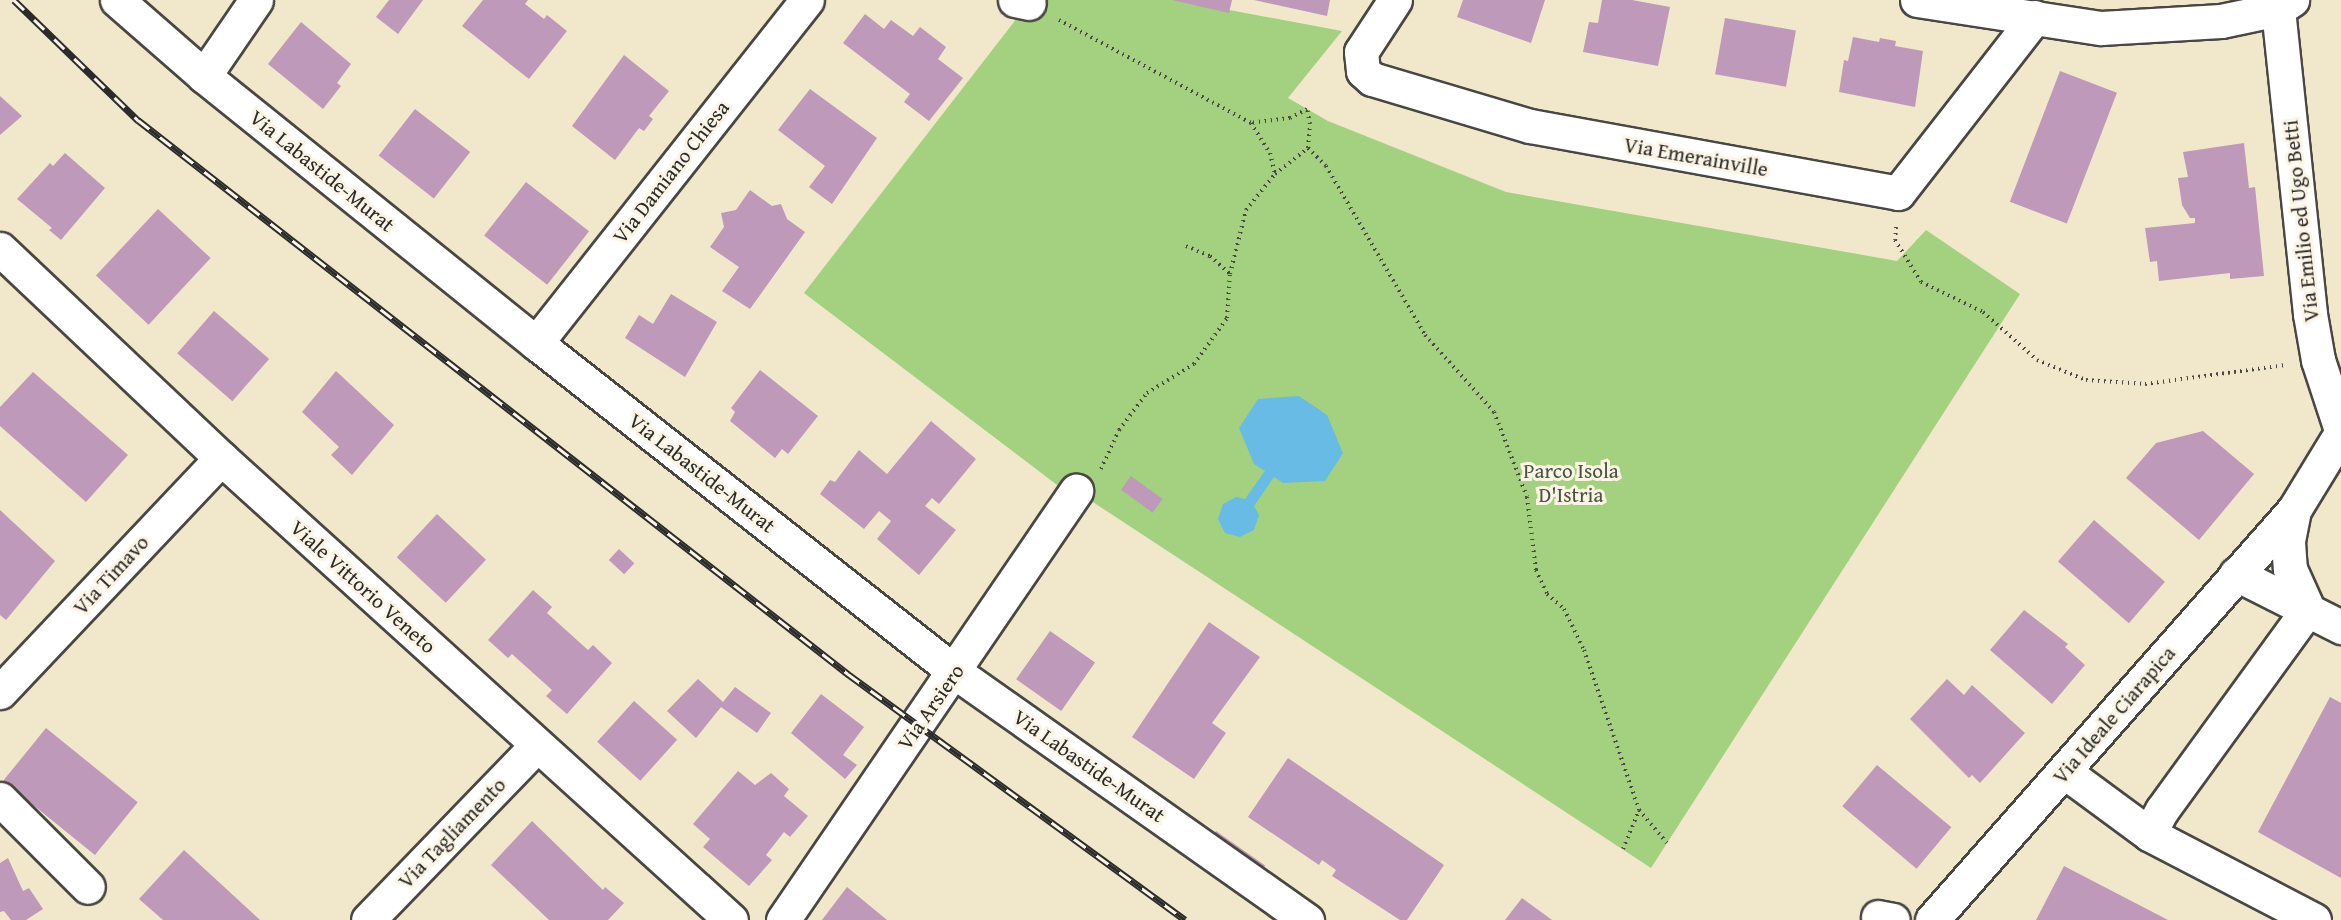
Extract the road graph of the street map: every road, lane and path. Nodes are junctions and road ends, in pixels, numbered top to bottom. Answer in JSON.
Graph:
{"nodes":[{"id":1,"x":117,"y":0,"type":"edge"},
{"id":2,"x":256,"y":0,"type":"edge"},
{"id":3,"x":807,"y":0,"type":"edge"},
{"id":4,"x":1395,"y":0,"type":"edge"},
{"id":5,"x":1917,"y":0,"type":"edge"},
{"id":6,"x":1022,"y":1,"type":"edge"},
{"id":7,"x":2285,"y":4,"type":"edge"},
{"id":8,"x":2035,"y":17,"type":"junction"},
{"id":9,"x":204,"y":76,"type":"junction"},
{"id":10,"x":1251,"y":123,"type":"junction"},
{"id":11,"x":1308,"y":148,"type":"junction"},
{"id":12,"x":1275,"y":174,"type":"junction"},
{"id":13,"x":1898,"y":193,"type":"junction"},
{"id":14,"x":1186,"y":246,"type":"dead end"},
{"id":15,"x":0,"y":249,"type":"edge"},
{"id":16,"x":1230,"y":274,"type":"junction"},
{"id":17,"x":536,"y":343,"type":"junction"},
{"id":18,"x":2318,"y":360,"type":"junction"},
{"id":19,"x":2341,"y":431,"type":"edge"},
{"id":20,"x":221,"y":458,"type":"junction"},
{"id":21,"x":1076,"y":491,"type":"joint"},
{"id":22,"x":2294,"y":510,"type":"junction"},
{"id":23,"x":2236,"y":574,"type":"junction"},
{"id":24,"x":2308,"y":609,"type":"junction"},
{"id":25,"x":2341,"y":627,"type":"edge"},
{"id":26,"x":955,"y":672,"type":"junction"},
{"id":27,"x":0,"y":692,"type":"edge"},
{"id":28,"x":536,"y":746,"type":"junction"},
{"id":29,"x":2065,"y":772,"type":"junction"},
{"id":30,"x":0,"y":799,"type":"edge"},
{"id":31,"x":1639,"y":810,"type":"junction"},
{"id":32,"x":2149,"y":834,"type":"junction"},
{"id":33,"x":1667,"y":843,"type":"dead end"},
{"id":34,"x":1623,"y":849,"type":"dead end"},
{"id":35,"x":88,"y":886,"type":"dead end"},
{"id":36,"x":1926,"y":919,"type":"edge"},
{"id":37,"x":368,"y":920,"type":"edge"},
{"id":38,"x":731,"y":920,"type":"edge"},
{"id":39,"x":783,"y":920,"type":"edge"},
{"id":40,"x":1308,"y":920,"type":"edge"},
{"id":41,"x":2314,"y":920,"type":"edge"}],
"edges":[{"from":1,"to":9,"type":"street","name":"Via Labastide-Murat"},
{"from":2,"to":9,"type":"street"},
{"from":3,"to":17,"type":"street","name":"Via Damiano Chiesa"},
{"from":4,"to":13,"type":"street","name":"Via Emerainville"},
{"from":5,"to":8,"type":"street"},
{"from":6,"to":10,"type":"path"},
{"from":7,"to":8,"type":"street"},
{"from":7,"to":18,"type":"street","name":"Via Emilio ed Ugo Betti"},
{"from":8,"to":13,"type":"street"},
{"from":9,"to":17,"type":"street","name":"Via Labastide-Murat"},
{"from":10,"to":11,"type":"path"},
{"from":10,"to":12,"type":"path"},
{"from":11,"to":12,"type":"path"},
{"from":11,"to":31,"type":"path"},
{"from":12,"to":16,"type":"path"},
{"from":13,"to":18,"type":"path"},
{"from":14,"to":16,"type":"path"},
{"from":15,"to":20,"type":"street","name":"Viale Vittorio Veneto"},
{"from":16,"to":21,"type":"path"},
{"from":17,"to":26,"type":"street","name":"Via Labastide-Murat"},
{"from":18,"to":19,"type":"street","name":"Via Emilio ed Ugo Betti"},
{"from":19,"to":22,"type":"street","name":"Via Ideale Ciarapica"},
{"from":20,"to":27,"type":"street","name":"Via Timavo"},
{"from":20,"to":28,"type":"street","name":"Viale Vittorio Veneto"},
{"from":21,"to":26,"type":"street","name":"Via Arsiero"},
{"from":22,"to":23,"type":"street","name":"Via Ideale Ciarapica"},
{"from":22,"to":24,"type":"street","name":"Via Ideale Ciarapica"},
{"from":23,"to":24,"type":"street"},
{"from":23,"to":29,"type":"street","name":"Via Ideale Ciarapica"},
{"from":24,"to":25,"type":"street"},
{"from":24,"to":32,"type":"street"},
{"from":26,"to":39,"type":"street","name":"Via Arsiero"},
{"from":26,"to":40,"type":"street","name":"Via Labastide-Murat"},
{"from":28,"to":37,"type":"street","name":"Via Tagliamento"},
{"from":28,"to":38,"type":"street","name":"Viale Vittorio Veneto"},
{"from":29,"to":32,"type":"street"},
{"from":29,"to":36,"type":"street","name":"Via Ideale Ciarapica"},
{"from":30,"to":35,"type":"street"},
{"from":31,"to":33,"type":"path"},
{"from":31,"to":34,"type":"path"},
{"from":32,"to":41,"type":"street"}]}
